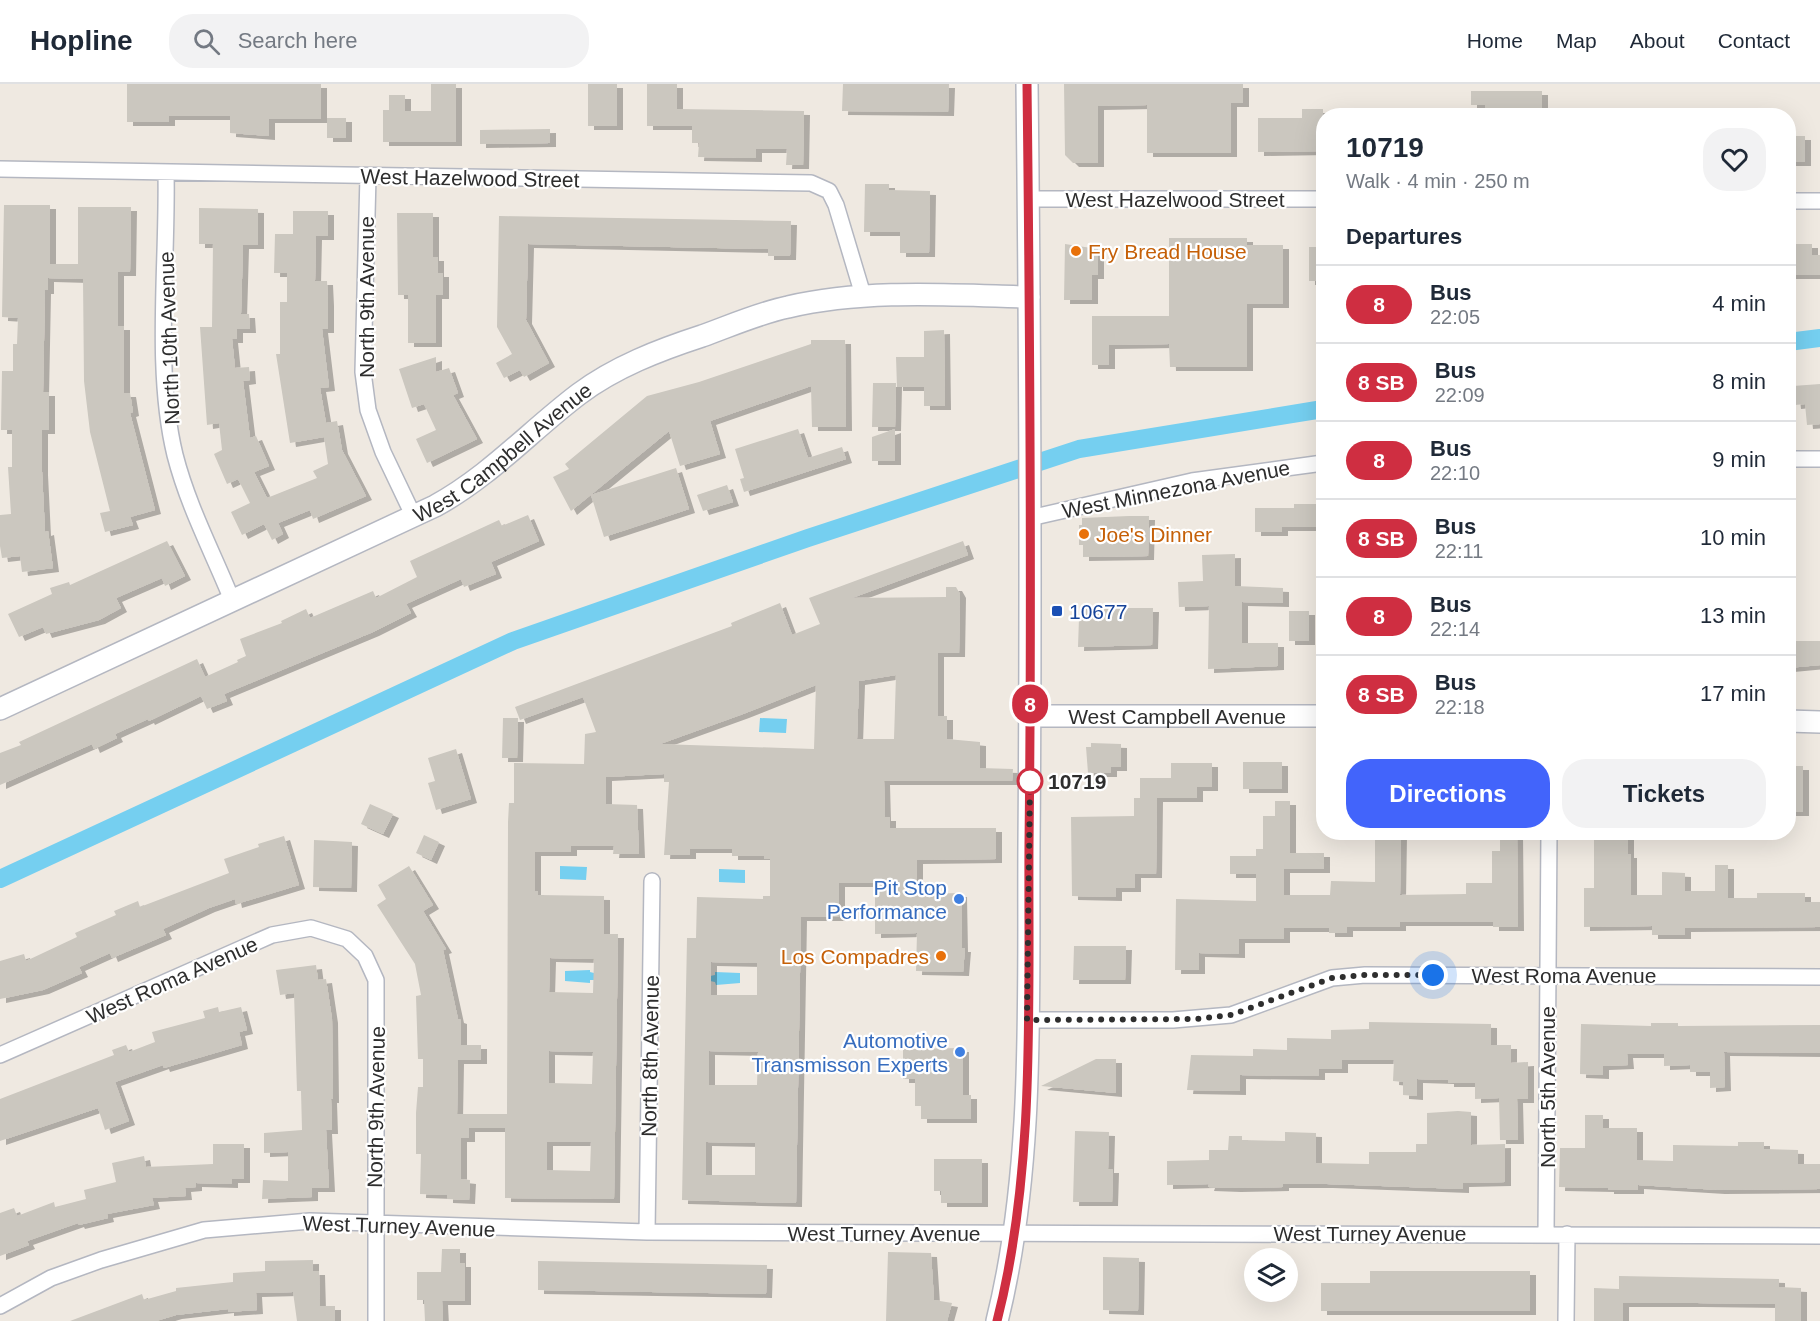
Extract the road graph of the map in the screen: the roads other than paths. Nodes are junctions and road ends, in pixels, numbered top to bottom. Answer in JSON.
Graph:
{"nodes":[{"id":1,"x":1027,"y":84,"type":"edge"},
{"id":2,"x":0,"y":169,"type":"edge"},
{"id":3,"x":166,"y":172,"type":"junction"},
{"id":4,"x":368,"y":177,"type":"junction"},
{"id":5,"x":1028,"y":199,"type":"junction"},
{"id":6,"x":1316,"y":199,"type":"edge"},
{"id":7,"x":1796,"y":201,"type":"edge"},
{"id":8,"x":1820,"y":201,"type":"edge"},
{"id":9,"x":863,"y":296,"type":"junction"},
{"id":10,"x":1029,"y":297,"type":"junction"},
{"id":11,"x":1796,"y":459,"type":"edge"},
{"id":12,"x":1820,"y":459,"type":"edge"},
{"id":13,"x":1316,"y":464,"type":"edge"},
{"id":14,"x":414,"y":517,"type":"junction"},
{"id":15,"x":1030,"y":518,"type":"junction"},
{"id":16,"x":232,"y":600,"type":"junction"},
{"id":17,"x":3,"y":701,"type":"edge"},
{"id":18,"x":1030,"y":716,"type":"junction"},
{"id":19,"x":1316,"y":716,"type":"edge"},
{"id":20,"x":1796,"y":721,"type":"edge"},
{"id":21,"x":1820,"y":722,"type":"edge"},
{"id":22,"x":1549,"y":840,"type":"edge"},
{"id":23,"x":652,"y":881,"type":"dead end"},
{"id":24,"x":347,"y":939,"type":"joint"},
{"id":25,"x":1547,"y":975,"type":"junction"},
{"id":26,"x":1820,"y":977,"type":"edge"},
{"id":27,"x":1027,"y":1020,"type":"junction"},
{"id":28,"x":0,"y":1055,"type":"edge"},
{"id":29,"x":374,"y":1223,"type":"junction"},
{"id":30,"x":648,"y":1232,"type":"junction"},
{"id":31,"x":1014,"y":1233,"type":"junction"},
{"id":32,"x":1546,"y":1234,"type":"junction"},
{"id":33,"x":1567,"y":1234,"type":"junction"},
{"id":34,"x":1820,"y":1236,"type":"edge"},
{"id":35,"x":0,"y":1306,"type":"edge"},
{"id":36,"x":376,"y":1321,"type":"edge"},
{"id":37,"x":997,"y":1321,"type":"edge"},
{"id":38,"x":1566,"y":1321,"type":"edge"}],
"edges":[{"from":1,"to":5,"type":"street"},
{"from":2,"to":3,"type":"street","name":"West Hazelwood Street"},
{"from":3,"to":4,"type":"street","name":"West Hazelwood Street"},
{"from":3,"to":16,"type":"street","name":"North 10th Avenue"},
{"from":4,"to":9,"type":"street","name":"West Hazelwood Street"},
{"from":4,"to":14,"type":"street","name":"North 9th Avenue"},
{"from":5,"to":6,"type":"street","name":"West Hazelwood Street"},
{"from":5,"to":10,"type":"street"},
{"from":7,"to":8,"type":"street"},
{"from":9,"to":10,"type":"street","name":"West Campbell Avenue"},
{"from":9,"to":14,"type":"street","name":"West Campbell Avenue"},
{"from":10,"to":15,"type":"street"},
{"from":11,"to":12,"type":"street"},
{"from":13,"to":15,"type":"street","name":"West Minnezona Avenue"},
{"from":14,"to":16,"type":"street","name":"West Campbell Avenue"},
{"from":15,"to":18,"type":"street"},
{"from":16,"to":17,"type":"street","name":"West Campbell Avenue"},
{"from":18,"to":19,"type":"street","name":"West Campbell Avenue"},
{"from":18,"to":27,"type":"street"},
{"from":20,"to":21,"type":"street"},
{"from":22,"to":25,"type":"street","name":"North 5th Avenue"},
{"from":23,"to":30,"type":"street","name":"North 8th Avenue"},
{"from":24,"to":28,"type":"street","name":"West Roma Avenue"},
{"from":24,"to":29,"type":"street","name":"North 9th Avenue"},
{"from":25,"to":26,"type":"street","name":"West Roma Avenue"},
{"from":25,"to":27,"type":"street","name":"West Roma Avenue"},
{"from":25,"to":32,"type":"street","name":"North 5th Avenue"},
{"from":27,"to":31,"type":"street"},
{"from":29,"to":30,"type":"street","name":"West Turney Avenue"},
{"from":29,"to":35,"type":"street","name":"West Turney Avenue"},
{"from":29,"to":36,"type":"street","name":"North 9th Avenue"},
{"from":30,"to":31,"type":"street","name":"West Turney Avenue"},
{"from":31,"to":32,"type":"street","name":"West Turney Avenue"},
{"from":31,"to":37,"type":"street"},
{"from":32,"to":33,"type":"street","name":"West Turney Avenue"},
{"from":33,"to":34,"type":"street","name":"West Turney Avenue"},
{"from":33,"to":38,"type":"street"}]}
